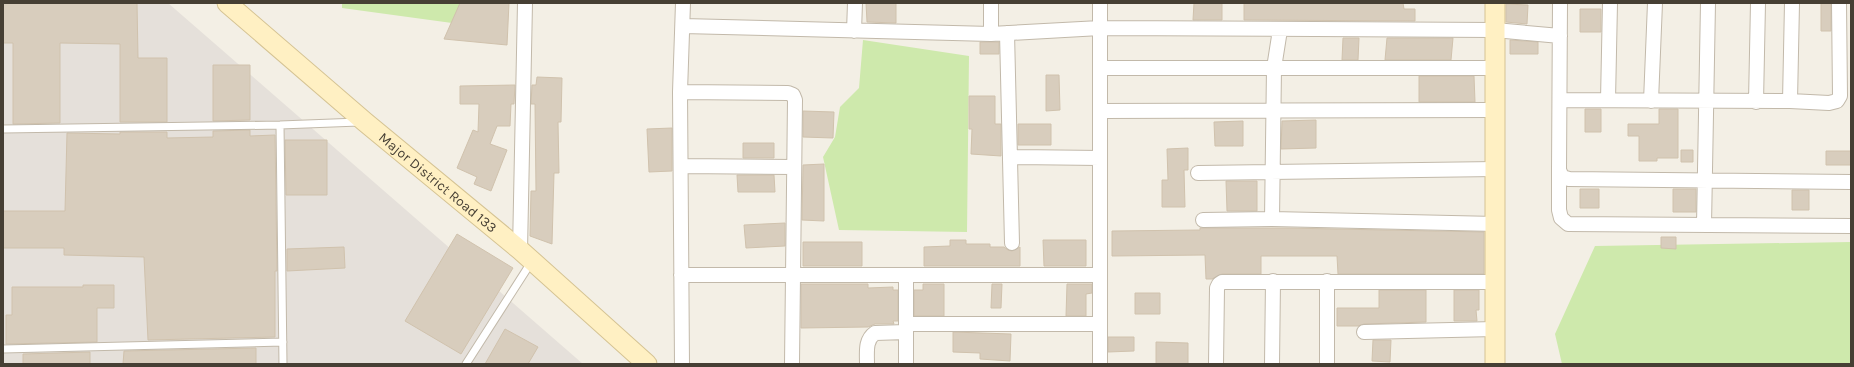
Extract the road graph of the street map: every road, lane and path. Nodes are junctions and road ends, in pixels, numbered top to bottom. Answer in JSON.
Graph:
{"nodes":[{"id":1,"x":226,"y":3,"type":"edge"},
{"id":2,"x":525,"y":3,"type":"edge"},
{"id":3,"x":683,"y":3,"type":"edge"},
{"id":4,"x":855,"y":3,"type":"edge"},
{"id":5,"x":991,"y":3,"type":"edge"},
{"id":6,"x":1100,"y":3,"type":"edge"},
{"id":7,"x":1495,"y":3,"type":"edge"},
{"id":8,"x":1560,"y":3,"type":"edge"},
{"id":9,"x":1610,"y":3,"type":"edge"},
{"id":10,"x":1655,"y":3,"type":"edge"},
{"id":11,"x":1708,"y":3,"type":"edge"},
{"id":12,"x":1758,"y":3,"type":"edge"},
{"id":13,"x":1792,"y":3,"type":"edge"},
{"id":14,"x":1839,"y":3,"type":"edge"},
{"id":15,"x":683,"y":26,"type":"junction"},
{"id":16,"x":1100,"y":28,"type":"junction"},
{"id":17,"x":1280,"y":30,"type":"junction"},
{"id":18,"x":1495,"y":30,"type":"junction"},
{"id":19,"x":854,"y":31,"type":"junction"},
{"id":20,"x":1007,"y":33,"type":"junction"},
{"id":21,"x":991,"y":34,"type":"junction"},
{"id":22,"x":1560,"y":36,"type":"junction"},
{"id":23,"x":1100,"y":68,"type":"junction"},
{"id":24,"x":1274,"y":68,"type":"junction"},
{"id":25,"x":1494,"y":68,"type":"junction"},
{"id":26,"x":680,"y":92,"type":"junction"},
{"id":27,"x":1560,"y":100,"type":"junction"},
{"id":28,"x":1608,"y":100,"type":"junction"},
{"id":29,"x":1651,"y":101,"type":"junction"},
{"id":30,"x":1790,"y":101,"type":"junction"},
{"id":31,"x":1705,"y":102,"type":"junction"},
{"id":32,"x":1756,"y":102,"type":"junction"},
{"id":33,"x":1495,"y":110,"type":"junction"},
{"id":34,"x":1101,"y":111,"type":"junction"},
{"id":35,"x":1273,"y":111,"type":"junction"},
{"id":36,"x":365,"y":122,"type":"junction"},
{"id":37,"x":280,"y":125,"type":"junction"},
{"id":38,"x":3,"y":129,"type":"edge"},
{"id":39,"x":1010,"y":157,"type":"junction"},
{"id":40,"x":1100,"y":158,"type":"junction"},
{"id":41,"x":681,"y":166,"type":"junction"},
{"id":42,"x":794,"y":167,"type":"junction"},
{"id":43,"x":1496,"y":169,"type":"junction"},
{"id":44,"x":1559,"y":170,"type":"junction"},
{"id":45,"x":1273,"y":172,"type":"junction"},
{"id":46,"x":1198,"y":173,"type":"dead end"},
{"id":47,"x":1704,"y":181,"type":"junction"},
{"id":48,"x":1851,"y":182,"type":"edge"},
{"id":49,"x":1272,"y":219,"type":"junction"},
{"id":50,"x":1203,"y":220,"type":"dead end"},
{"id":51,"x":1496,"y":224,"type":"junction"},
{"id":52,"x":1704,"y":225,"type":"junction"},
{"id":53,"x":1851,"y":226,"type":"edge"},
{"id":54,"x":1012,"y":244,"type":"dead end"},
{"id":55,"x":526,"y":255,"type":"junction"},
{"id":56,"x":681,"y":275,"type":"junction"},
{"id":57,"x":793,"y":275,"type":"junction"},
{"id":58,"x":906,"y":275,"type":"junction"},
{"id":59,"x":1100,"y":275,"type":"junction"},
{"id":60,"x":1327,"y":281,"type":"junction"},
{"id":61,"x":1273,"y":282,"type":"junction"},
{"id":62,"x":1495,"y":282,"type":"junction"},
{"id":63,"x":1100,"y":324,"type":"junction"},
{"id":64,"x":906,"y":328,"type":"junction"},
{"id":65,"x":1495,"y":329,"type":"junction"},
{"id":66,"x":1364,"y":332,"type":"dead end"},
{"id":67,"x":283,"y":342,"type":"junction"},
{"id":68,"x":3,"y":349,"type":"edge"},
{"id":69,"x":283,"y":364,"type":"edge"},
{"id":70,"x":466,"y":364,"type":"edge"},
{"id":71,"x":648,"y":364,"type":"edge"},
{"id":72,"x":682,"y":364,"type":"edge"},
{"id":73,"x":792,"y":364,"type":"edge"},
{"id":74,"x":867,"y":364,"type":"edge"},
{"id":75,"x":906,"y":364,"type":"edge"},
{"id":76,"x":1100,"y":364,"type":"edge"},
{"id":77,"x":1216,"y":364,"type":"edge"},
{"id":78,"x":1272,"y":364,"type":"edge"},
{"id":79,"x":1327,"y":364,"type":"edge"},
{"id":80,"x":1495,"y":364,"type":"edge"}],
"edges":[{"from":1,"to":36,"type":"main road","name":"Major District Road 133"},
{"from":2,"to":55,"type":"street"},
{"from":3,"to":15,"type":"street"},
{"from":4,"to":19,"type":"street"},
{"from":5,"to":21,"type":"street"},
{"from":6,"to":16,"type":"street"},
{"from":7,"to":18,"type":"main road"},
{"from":8,"to":22,"type":"street"},
{"from":9,"to":28,"type":"street"},
{"from":10,"to":29,"type":"street"},
{"from":11,"to":31,"type":"street"},
{"from":12,"to":32,"type":"street"},
{"from":13,"to":30,"type":"street"},
{"from":14,"to":30,"type":"street"},
{"from":15,"to":19,"type":"street"},
{"from":15,"to":26,"type":"street"},
{"from":16,"to":17,"type":"street"},
{"from":16,"to":20,"type":"street"},
{"from":16,"to":23,"type":"street"},
{"from":17,"to":18,"type":"street"},
{"from":17,"to":24,"type":"street"},
{"from":18,"to":22,"type":"street"},
{"from":18,"to":25,"type":"main road"},
{"from":19,"to":21,"type":"street"},
{"from":20,"to":21,"type":"street"},
{"from":20,"to":39,"type":"street"},
{"from":22,"to":27,"type":"street"},
{"from":23,"to":24,"type":"street"},
{"from":23,"to":34,"type":"street"},
{"from":24,"to":25,"type":"street"},
{"from":24,"to":35,"type":"street"},
{"from":25,"to":33,"type":"main road"},
{"from":26,"to":41,"type":"street"},
{"from":26,"to":42,"type":"street"},
{"from":27,"to":28,"type":"street"},
{"from":27,"to":44,"type":"street"},
{"from":28,"to":29,"type":"street"},
{"from":29,"to":31,"type":"street"},
{"from":30,"to":32,"type":"street"},
{"from":31,"to":32,"type":"street"},
{"from":31,"to":47,"type":"street"},
{"from":33,"to":35,"type":"street"},
{"from":33,"to":43,"type":"main road"},
{"from":34,"to":35,"type":"street"},
{"from":34,"to":40,"type":"street"},
{"from":35,"to":45,"type":"street"},
{"from":36,"to":37,"type":"lane"},
{"from":36,"to":55,"type":"main road","name":"Major District Road 133"},
{"from":37,"to":38,"type":"lane"},
{"from":37,"to":67,"type":"lane"},
{"from":39,"to":40,"type":"street"},
{"from":39,"to":54,"type":"street"},
{"from":40,"to":59,"type":"street"},
{"from":41,"to":42,"type":"street"},
{"from":41,"to":56,"type":"street"},
{"from":42,"to":57,"type":"street"},
{"from":43,"to":45,"type":"street"},
{"from":43,"to":51,"type":"main road"},
{"from":44,"to":47,"type":"street"},
{"from":44,"to":52,"type":"street"},
{"from":45,"to":46,"type":"street"},
{"from":45,"to":49,"type":"street"},
{"from":47,"to":48,"type":"street"},
{"from":47,"to":52,"type":"street"},
{"from":49,"to":50,"type":"street"},
{"from":49,"to":51,"type":"street"},
{"from":51,"to":62,"type":"main road"},
{"from":52,"to":53,"type":"street"},
{"from":55,"to":70,"type":"lane"},
{"from":55,"to":71,"type":"main road","name":"Major District Road 133"},
{"from":56,"to":57,"type":"street"},
{"from":56,"to":72,"type":"street"},
{"from":57,"to":58,"type":"street"},
{"from":57,"to":73,"type":"street"},
{"from":58,"to":59,"type":"street"},
{"from":58,"to":64,"type":"street"},
{"from":59,"to":63,"type":"street"},
{"from":60,"to":61,"type":"street"},
{"from":60,"to":62,"type":"street"},
{"from":60,"to":79,"type":"street"},
{"from":61,"to":77,"type":"street"},
{"from":61,"to":78,"type":"street"},
{"from":62,"to":65,"type":"main road"},
{"from":63,"to":64,"type":"street"},
{"from":63,"to":76,"type":"street"},
{"from":64,"to":74,"type":"street"},
{"from":64,"to":75,"type":"street"},
{"from":65,"to":66,"type":"street"},
{"from":65,"to":80,"type":"main road"},
{"from":67,"to":68,"type":"lane"},
{"from":67,"to":69,"type":"lane"}]}
